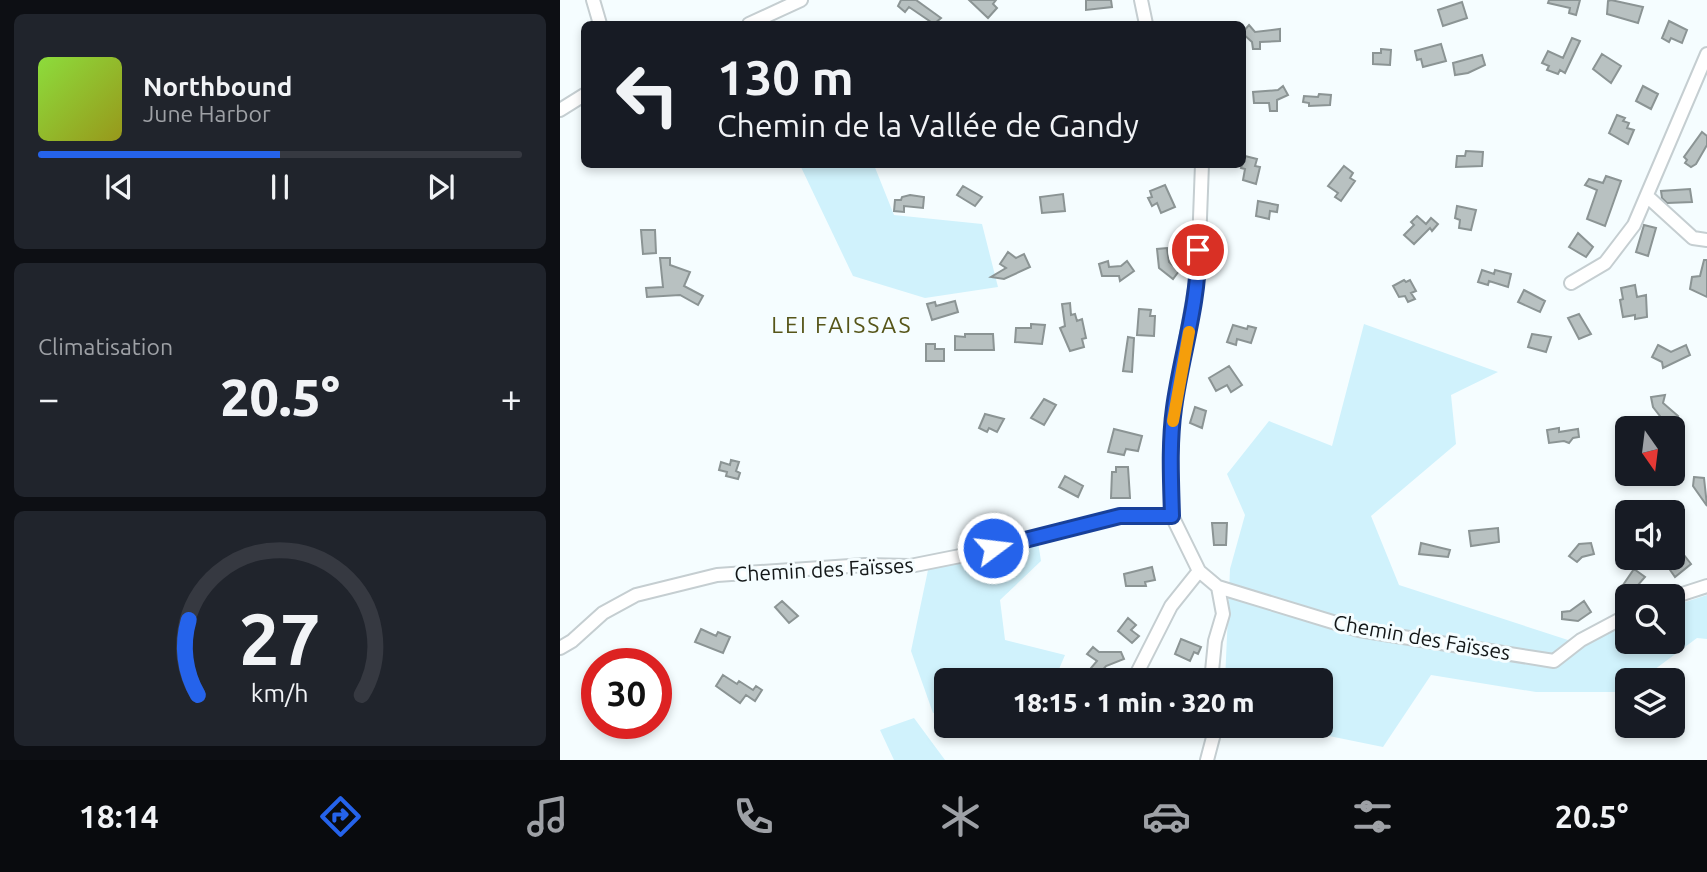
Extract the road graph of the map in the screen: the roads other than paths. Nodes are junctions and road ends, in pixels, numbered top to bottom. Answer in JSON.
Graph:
{"nodes":[{"id":1,"x":593,"y":0,"type":"edge"},
{"id":2,"x":800,"y":0,"type":"edge"},
{"id":3,"x":1141,"y":0,"type":"edge"},
{"id":4,"x":599,"y":21,"type":"edge"},
{"id":5,"x":754,"y":21,"type":"edge"},
{"id":6,"x":1145,"y":21,"type":"edge"},
{"id":7,"x":1707,"y":54,"type":"edge"},
{"id":8,"x":581,"y":97,"type":"edge"},
{"id":9,"x":560,"y":110,"type":"edge"},
{"id":10,"x":1202,"y":168,"type":"edge"},
{"id":11,"x":1648,"y":197,"type":"junction"},
{"id":12,"x":1707,"y":240,"type":"edge"},
{"id":13,"x":1571,"y":283,"type":"dead end"},
{"id":14,"x":1172,"y":516,"type":"junction"},
{"id":15,"x":1199,"y":571,"type":"junction"},
{"id":16,"x":1707,"y":586,"type":"edge"},
{"id":17,"x":1217,"y":587,"type":"junction"},
{"id":18,"x":1685,"y":593,"type":"edge"},
{"id":19,"x":1615,"y":622,"type":"edge"},
{"id":20,"x":560,"y":648,"type":"edge"},
{"id":21,"x":1140,"y":668,"type":"edge"},
{"id":22,"x":1212,"y":668,"type":"edge"},
{"id":23,"x":1213,"y":738,"type":"edge"},
{"id":24,"x":1207,"y":760,"type":"edge"}],
"edges":[{"from":1,"to":4,"type":"street"},
{"from":2,"to":5,"type":"street"},
{"from":3,"to":6,"type":"street"},
{"from":7,"to":11,"type":"street"},
{"from":8,"to":9,"type":"street"},
{"from":10,"to":14,"type":"street"},
{"from":11,"to":12,"type":"street"},
{"from":11,"to":13,"type":"street"},
{"from":14,"to":15,"type":"street","name":"Chemin des Faïsses"},
{"from":14,"to":20,"type":"street","name":"Chemin des Faïsses"},
{"from":15,"to":17,"type":"street","name":"Chemin des Faïsses"},
{"from":15,"to":21,"type":"street"},
{"from":16,"to":18,"type":"street"},
{"from":17,"to":19,"type":"street","name":"Chemin des Faïsses"},
{"from":17,"to":22,"type":"street"},
{"from":23,"to":24,"type":"street"}]}
